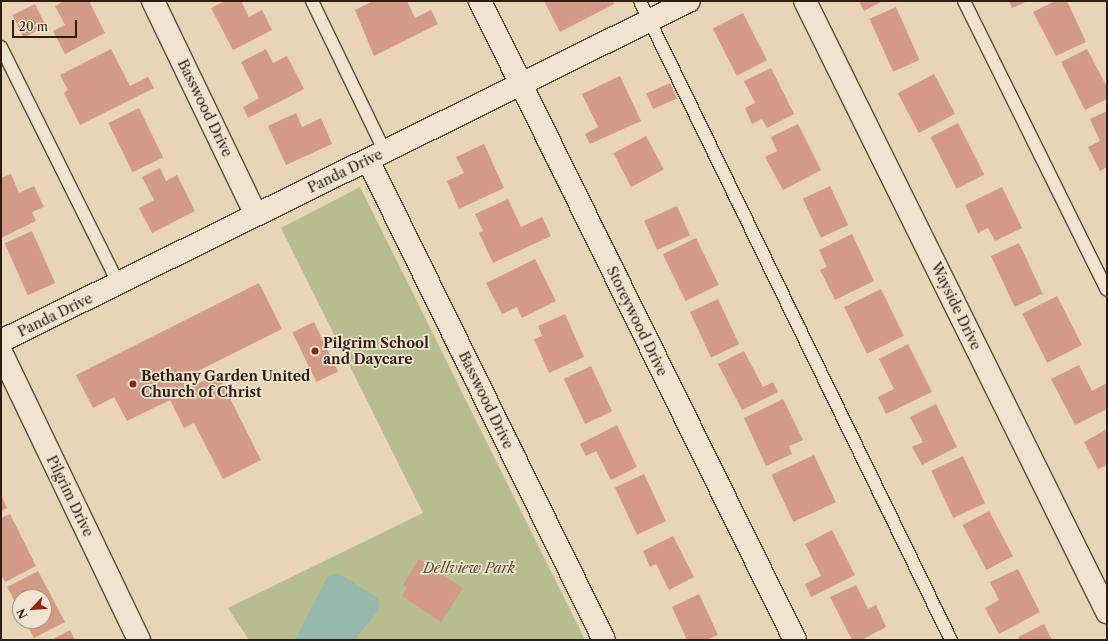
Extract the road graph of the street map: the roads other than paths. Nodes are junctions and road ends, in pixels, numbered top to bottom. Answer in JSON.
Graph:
{"nodes":[{"id":1,"x":153,"y":1,"type":"edge"},
{"id":2,"x":312,"y":1,"type":"edge"},
{"id":3,"x":480,"y":1,"type":"edge"},
{"id":4,"x":640,"y":1,"type":"edge"},
{"id":5,"x":689,"y":1,"type":"edge"},
{"id":6,"x":805,"y":1,"type":"edge"},
{"id":7,"x":964,"y":1,"type":"edge"},
{"id":8,"x":649,"y":21,"type":"junction"},
{"id":9,"x":1,"y":47,"type":"edge"},
{"id":10,"x":522,"y":85,"type":"junction"},
{"id":11,"x":377,"y":156,"type":"junction"},
{"id":12,"x":256,"y":215,"type":"junction"},
{"id":13,"x":118,"y":283,"type":"junction"},
{"id":14,"x":1107,"y":290,"type":"edge"},
{"id":15,"x":1,"y":341,"type":"edge"},
{"id":16,"x":1,"y":352,"type":"edge"},
{"id":17,"x":1107,"y":612,"type":"edge"},
{"id":18,"x":139,"y":640,"type":"edge"},
{"id":19,"x":604,"y":640,"type":"edge"},
{"id":20,"x":795,"y":640,"type":"edge"},
{"id":21,"x":951,"y":640,"type":"edge"}],
"edges":[{"from":1,"to":12,"type":"street","name":"Basswood Drive"},
{"from":2,"to":11,"type":"lane"},
{"from":3,"to":10,"type":"street","name":"Storeywood Drive"},
{"from":4,"to":8,"type":"lane"},
{"from":5,"to":8,"type":"street","name":"Panda Drive"},
{"from":6,"to":17,"type":"street","name":"Wayside Drive"},
{"from":7,"to":14,"type":"lane"},
{"from":8,"to":10,"type":"street","name":"Panda Drive"},
{"from":8,"to":21,"type":"lane"},
{"from":9,"to":13,"type":"lane"},
{"from":10,"to":11,"type":"street","name":"Panda Drive"},
{"from":10,"to":20,"type":"street","name":"Storeywood Drive"},
{"from":11,"to":12,"type":"street","name":"Panda Drive"},
{"from":11,"to":19,"type":"street","name":"Basswood Drive"},
{"from":12,"to":13,"type":"street","name":"Panda Drive"},
{"from":13,"to":15,"type":"street","name":"Panda Drive"},
{"from":16,"to":18,"type":"street","name":"Pilgrim Drive"}]}
